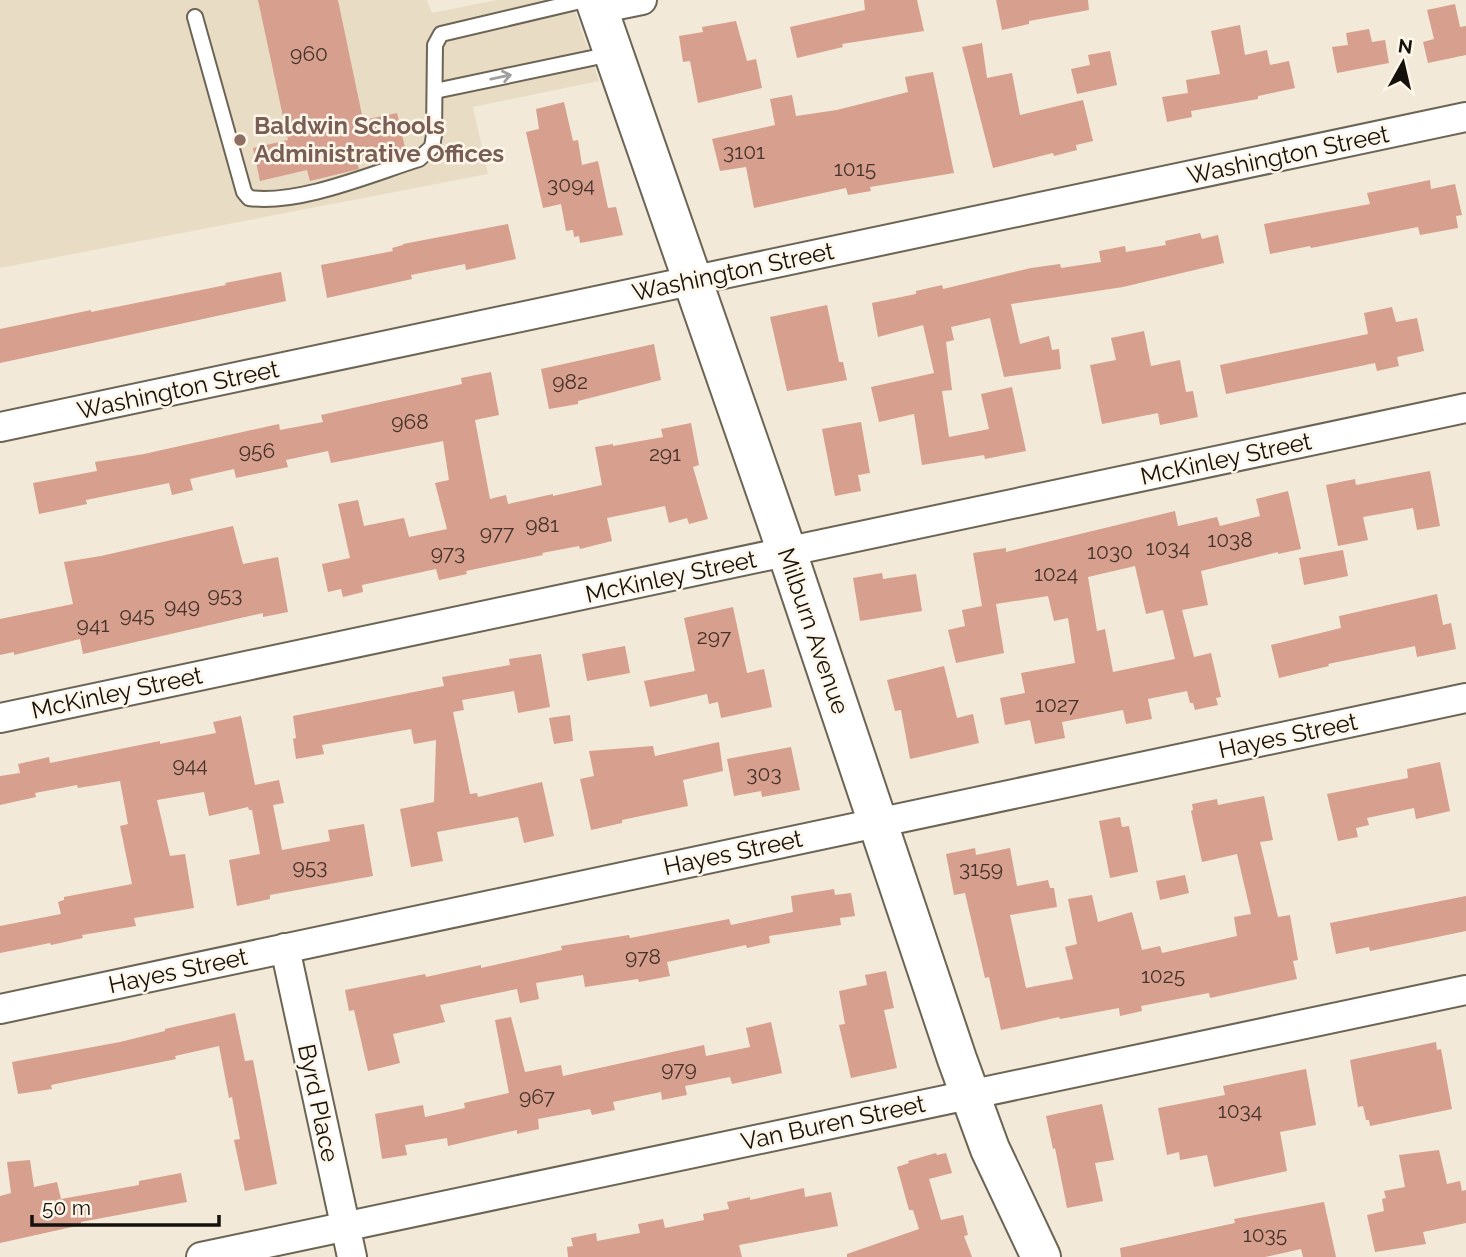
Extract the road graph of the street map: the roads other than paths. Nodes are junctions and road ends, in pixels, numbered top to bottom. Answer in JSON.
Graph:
{"nodes":[{"id":1,"x":642,"y":0,"type":"edge"},
{"id":2,"x":593,"y":3,"type":"edge"},
{"id":3,"x":195,"y":17,"type":"dead end"},
{"id":4,"x":614,"y":53,"type":"junction"},
{"id":5,"x":435,"y":91,"type":"junction"},
{"id":6,"x":1466,"y":117,"type":"edge"},
{"id":7,"x":693,"y":281,"type":"junction"},
{"id":8,"x":1466,"y":408,"type":"edge"},
{"id":9,"x":0,"y":428,"type":"edge"},
{"id":10,"x":787,"y":552,"type":"junction"},
{"id":11,"x":1466,"y":698,"type":"edge"},
{"id":12,"x":0,"y":718,"type":"edge"},
{"id":13,"x":879,"y":822,"type":"junction"},
{"id":14,"x":285,"y":948,"type":"junction"},
{"id":15,"x":1466,"y":990,"type":"edge"},
{"id":16,"x":0,"y":1009,"type":"edge"},
{"id":17,"x":971,"y":1094,"type":"junction"},
{"id":18,"x":345,"y":1227,"type":"junction"},
{"id":19,"x":201,"y":1257,"type":"edge"},
{"id":20,"x":352,"y":1257,"type":"edge"},
{"id":21,"x":1041,"y":1257,"type":"edge"}],
"edges":[{"from":1,"to":2,"type":"street"},
{"from":2,"to":4,"type":"main road","name":"Milburn Avenue"},
{"from":2,"to":5,"type":"lane"},
{"from":3,"to":5,"type":"lane"},
{"from":5,"to":4,"type":"lane","one_way":true},
{"from":4,"to":7,"type":"main road","name":"Milburn Avenue"},
{"from":6,"to":7,"type":"street","name":"Washington Street"},
{"from":7,"to":9,"type":"street","name":"Washington Street"},
{"from":7,"to":10,"type":"main road","name":"Milburn Avenue"},
{"from":8,"to":10,"type":"street","name":"McKinley Street"},
{"from":10,"to":12,"type":"street","name":"McKinley Street"},
{"from":10,"to":13,"type":"main road","name":"Milburn Avenue"},
{"from":11,"to":13,"type":"street","name":"Hayes Street"},
{"from":13,"to":14,"type":"street","name":"Hayes Street"},
{"from":13,"to":17,"type":"main road","name":"Milburn Avenue"},
{"from":14,"to":16,"type":"street","name":"Hayes Street"},
{"from":14,"to":18,"type":"street","name":"Byrd Place"},
{"from":15,"to":17,"type":"street","name":"Van Buren Street"},
{"from":17,"to":18,"type":"street","name":"Van Buren Street"},
{"from":17,"to":21,"type":"main road","name":"Milburn Avenue"},
{"from":18,"to":19,"type":"street","name":"Van Buren Street"},
{"from":18,"to":20,"type":"street","name":"Byrd Place"}]}
